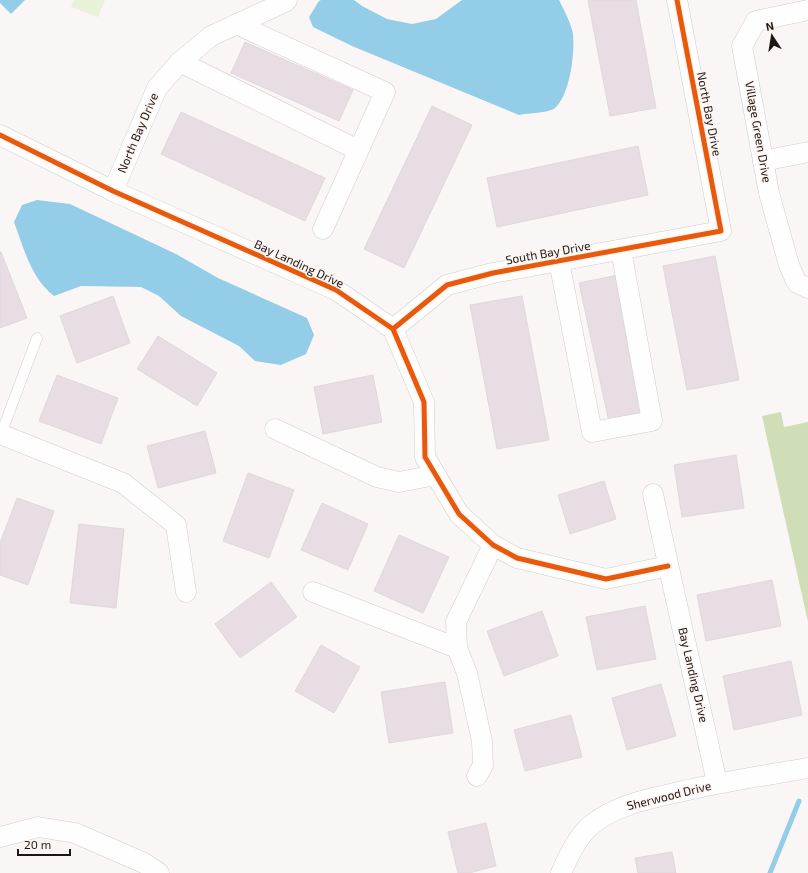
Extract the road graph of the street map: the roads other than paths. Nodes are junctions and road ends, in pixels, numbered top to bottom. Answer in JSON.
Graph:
{"nodes":[{"id":1,"x":287,"y":0,"type":"edge"},
{"id":2,"x":677,"y":0,"type":"edge"},
{"id":3,"x":808,"y":10,"type":"edge"},
{"id":4,"x":236,"y":24,"type":"junction"},
{"id":5,"x":180,"y":62,"type":"junction"},
{"id":6,"x":0,"y":135,"type":"edge"},
{"id":7,"x":358,"y":150,"type":"junction"},
{"id":8,"x":808,"y":152,"type":"edge"},
{"id":9,"x":763,"y":161,"type":"junction"},
{"id":10,"x":112,"y":191,"type":"junction"},
{"id":11,"x":323,"y":229,"type":"dead end"},
{"id":12,"x":721,"y":232,"type":"joint"},
{"id":13,"x":621,"y":250,"type":"junction"},
{"id":14,"x":558,"y":261,"type":"junction"},
{"id":15,"x":808,"y":288,"type":"edge"},
{"id":16,"x":393,"y":330,"type":"junction"},
{"id":17,"x":37,"y":338,"type":"dead end"},
{"id":18,"x":274,"y":429,"type":"dead end"},
{"id":19,"x":0,"y":434,"type":"edge"},
{"id":20,"x":436,"y":475,"type":"junction"},
{"id":21,"x":652,"y":494,"type":"dead end"},
{"id":22,"x":493,"y":544,"type":"junction"},
{"id":23,"x":668,"y":566,"type":"junction"},
{"id":24,"x":186,"y":592,"type":"dead end"},
{"id":25,"x":313,"y":592,"type":"dead end"},
{"id":26,"x":457,"y":648,"type":"junction"},
{"id":27,"x":808,"y":768,"type":"edge"},
{"id":28,"x":477,"y":776,"type":"dead end"},
{"id":29,"x":717,"y":783,"type":"junction"},
{"id":30,"x":0,"y":837,"type":"edge"},
{"id":31,"x":159,"y":873,"type":"edge"},
{"id":32,"x":561,"y":873,"type":"edge"}],
"edges":[{"from":1,"to":4,"type":"street","name":"North Bay Drive"},
{"from":2,"to":12,"type":"street","name":"North Bay Drive"},
{"from":3,"to":9,"type":"street","name":"Village Green Drive"},
{"from":4,"to":5,"type":"street","name":"North Bay Drive"},
{"from":4,"to":7,"type":"street"},
{"from":5,"to":7,"type":"street"},
{"from":5,"to":10,"type":"street","name":"North Bay Drive"},
{"from":6,"to":10,"type":"street","name":"Bay Landing Drive"},
{"from":7,"to":11,"type":"street"},
{"from":8,"to":9,"type":"street"},
{"from":9,"to":15,"type":"street","name":"Village Green Drive"},
{"from":10,"to":16,"type":"street","name":"Bay Landing Drive"},
{"from":12,"to":13,"type":"street","name":"South Bay Drive"},
{"from":13,"to":14,"type":"street","name":"South Bay Drive"},
{"from":13,"to":14,"type":"street"},
{"from":14,"to":16,"type":"street","name":"South Bay Drive"},
{"from":16,"to":20,"type":"street"},
{"from":17,"to":19,"type":"lane"},
{"from":18,"to":20,"type":"street"},
{"from":19,"to":24,"type":"street"},
{"from":20,"to":22,"type":"street"},
{"from":21,"to":23,"type":"street","name":"Bay Landing Drive"},
{"from":22,"to":23,"type":"street"},
{"from":22,"to":26,"type":"street"},
{"from":23,"to":29,"type":"street","name":"Bay Landing Drive"},
{"from":25,"to":26,"type":"street"},
{"from":26,"to":28,"type":"street"},
{"from":27,"to":29,"type":"street","name":"Sherwood Drive"},
{"from":29,"to":32,"type":"street","name":"Sherwood Drive"},
{"from":30,"to":31,"type":"street"}]}
